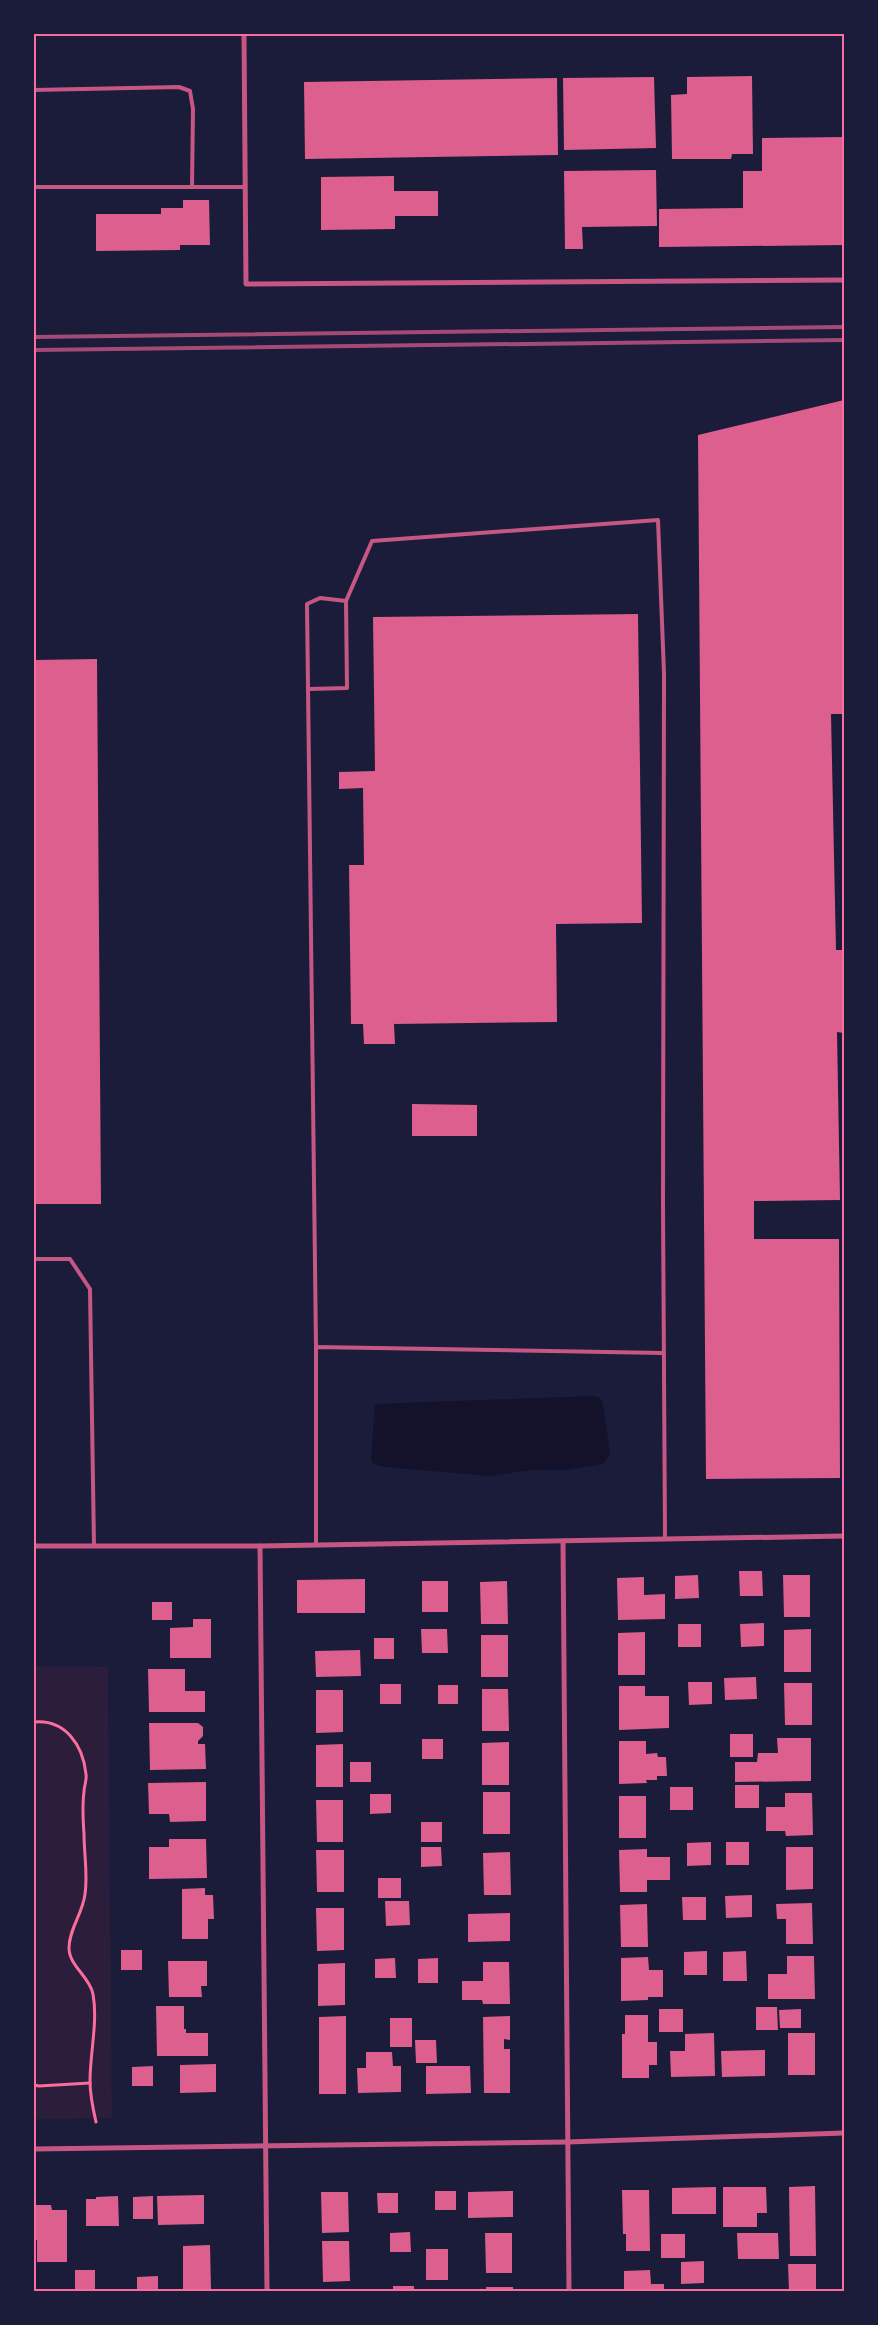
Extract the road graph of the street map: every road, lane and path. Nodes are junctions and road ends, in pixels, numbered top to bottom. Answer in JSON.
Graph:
{"nodes":[{"id":1,"x":244,"y":34,"type":"edge"},
{"id":2,"x":34,"y":90,"type":"edge"},
{"id":3,"x":34,"y":187,"type":"edge"},
{"id":4,"x":192,"y":187,"type":"junction"},
{"id":5,"x":245,"y":187,"type":"junction"},
{"id":6,"x":844,"y":280,"type":"edge"},
{"id":7,"x":346,"y":601,"type":"junction"},
{"id":8,"x":308,"y":689,"type":"junction"},
{"id":9,"x":34,"y":1259,"type":"edge"},
{"id":10,"x":316,"y":1348,"type":"junction"},
{"id":11,"x":663,"y":1353,"type":"junction"},
{"id":12,"x":844,"y":1536,"type":"edge"},
{"id":13,"x":665,"y":1539,"type":"junction"},
{"id":14,"x":563,"y":1541,"type":"junction"},
{"id":15,"x":316,"y":1544,"type":"junction"},
{"id":16,"x":34,"y":1546,"type":"edge"},
{"id":17,"x":94,"y":1546,"type":"junction"},
{"id":18,"x":260,"y":1546,"type":"junction"},
{"id":19,"x":34,"y":1722,"type":"edge"},
{"id":20,"x":90,"y":2082,"type":"junction"},
{"id":21,"x":34,"y":2085,"type":"edge"},
{"id":22,"x":96,"y":2122,"type":"dead end"},
{"id":23,"x":844,"y":2133,"type":"edge"},
{"id":24,"x":567,"y":2142,"type":"junction"},
{"id":25,"x":266,"y":2145,"type":"junction"},
{"id":26,"x":34,"y":2149,"type":"edge"},
{"id":27,"x":267,"y":2291,"type":"edge"},
{"id":28,"x":569,"y":2291,"type":"edge"}],
"edges":[{"from":1,"to":5,"type":"street"},
{"from":2,"to":4,"type":"lane"},
{"from":3,"to":4,"type":"lane"},
{"from":4,"to":5,"type":"lane"},
{"from":5,"to":6,"type":"street"},
{"from":7,"to":8,"type":"lane"},
{"from":7,"to":8,"type":"lane"},
{"from":7,"to":11,"type":"lane"},
{"from":8,"to":10,"type":"lane"},
{"from":9,"to":17,"type":"lane"},
{"from":10,"to":11,"type":"lane"},
{"from":10,"to":15,"type":"lane"},
{"from":11,"to":13,"type":"lane"},
{"from":12,"to":13,"type":"street"},
{"from":13,"to":14,"type":"street"},
{"from":14,"to":15,"type":"street"},
{"from":14,"to":24,"type":"street"},
{"from":15,"to":18,"type":"street"},
{"from":16,"to":17,"type":"street"},
{"from":17,"to":18,"type":"street"},
{"from":18,"to":25,"type":"street"},
{"from":19,"to":20,"type":"path"},
{"from":20,"to":21,"type":"path"},
{"from":20,"to":22,"type":"path"},
{"from":23,"to":24,"type":"street"},
{"from":24,"to":25,"type":"street"},
{"from":24,"to":28,"type":"street"},
{"from":25,"to":26,"type":"street"},
{"from":25,"to":27,"type":"street"}]}
